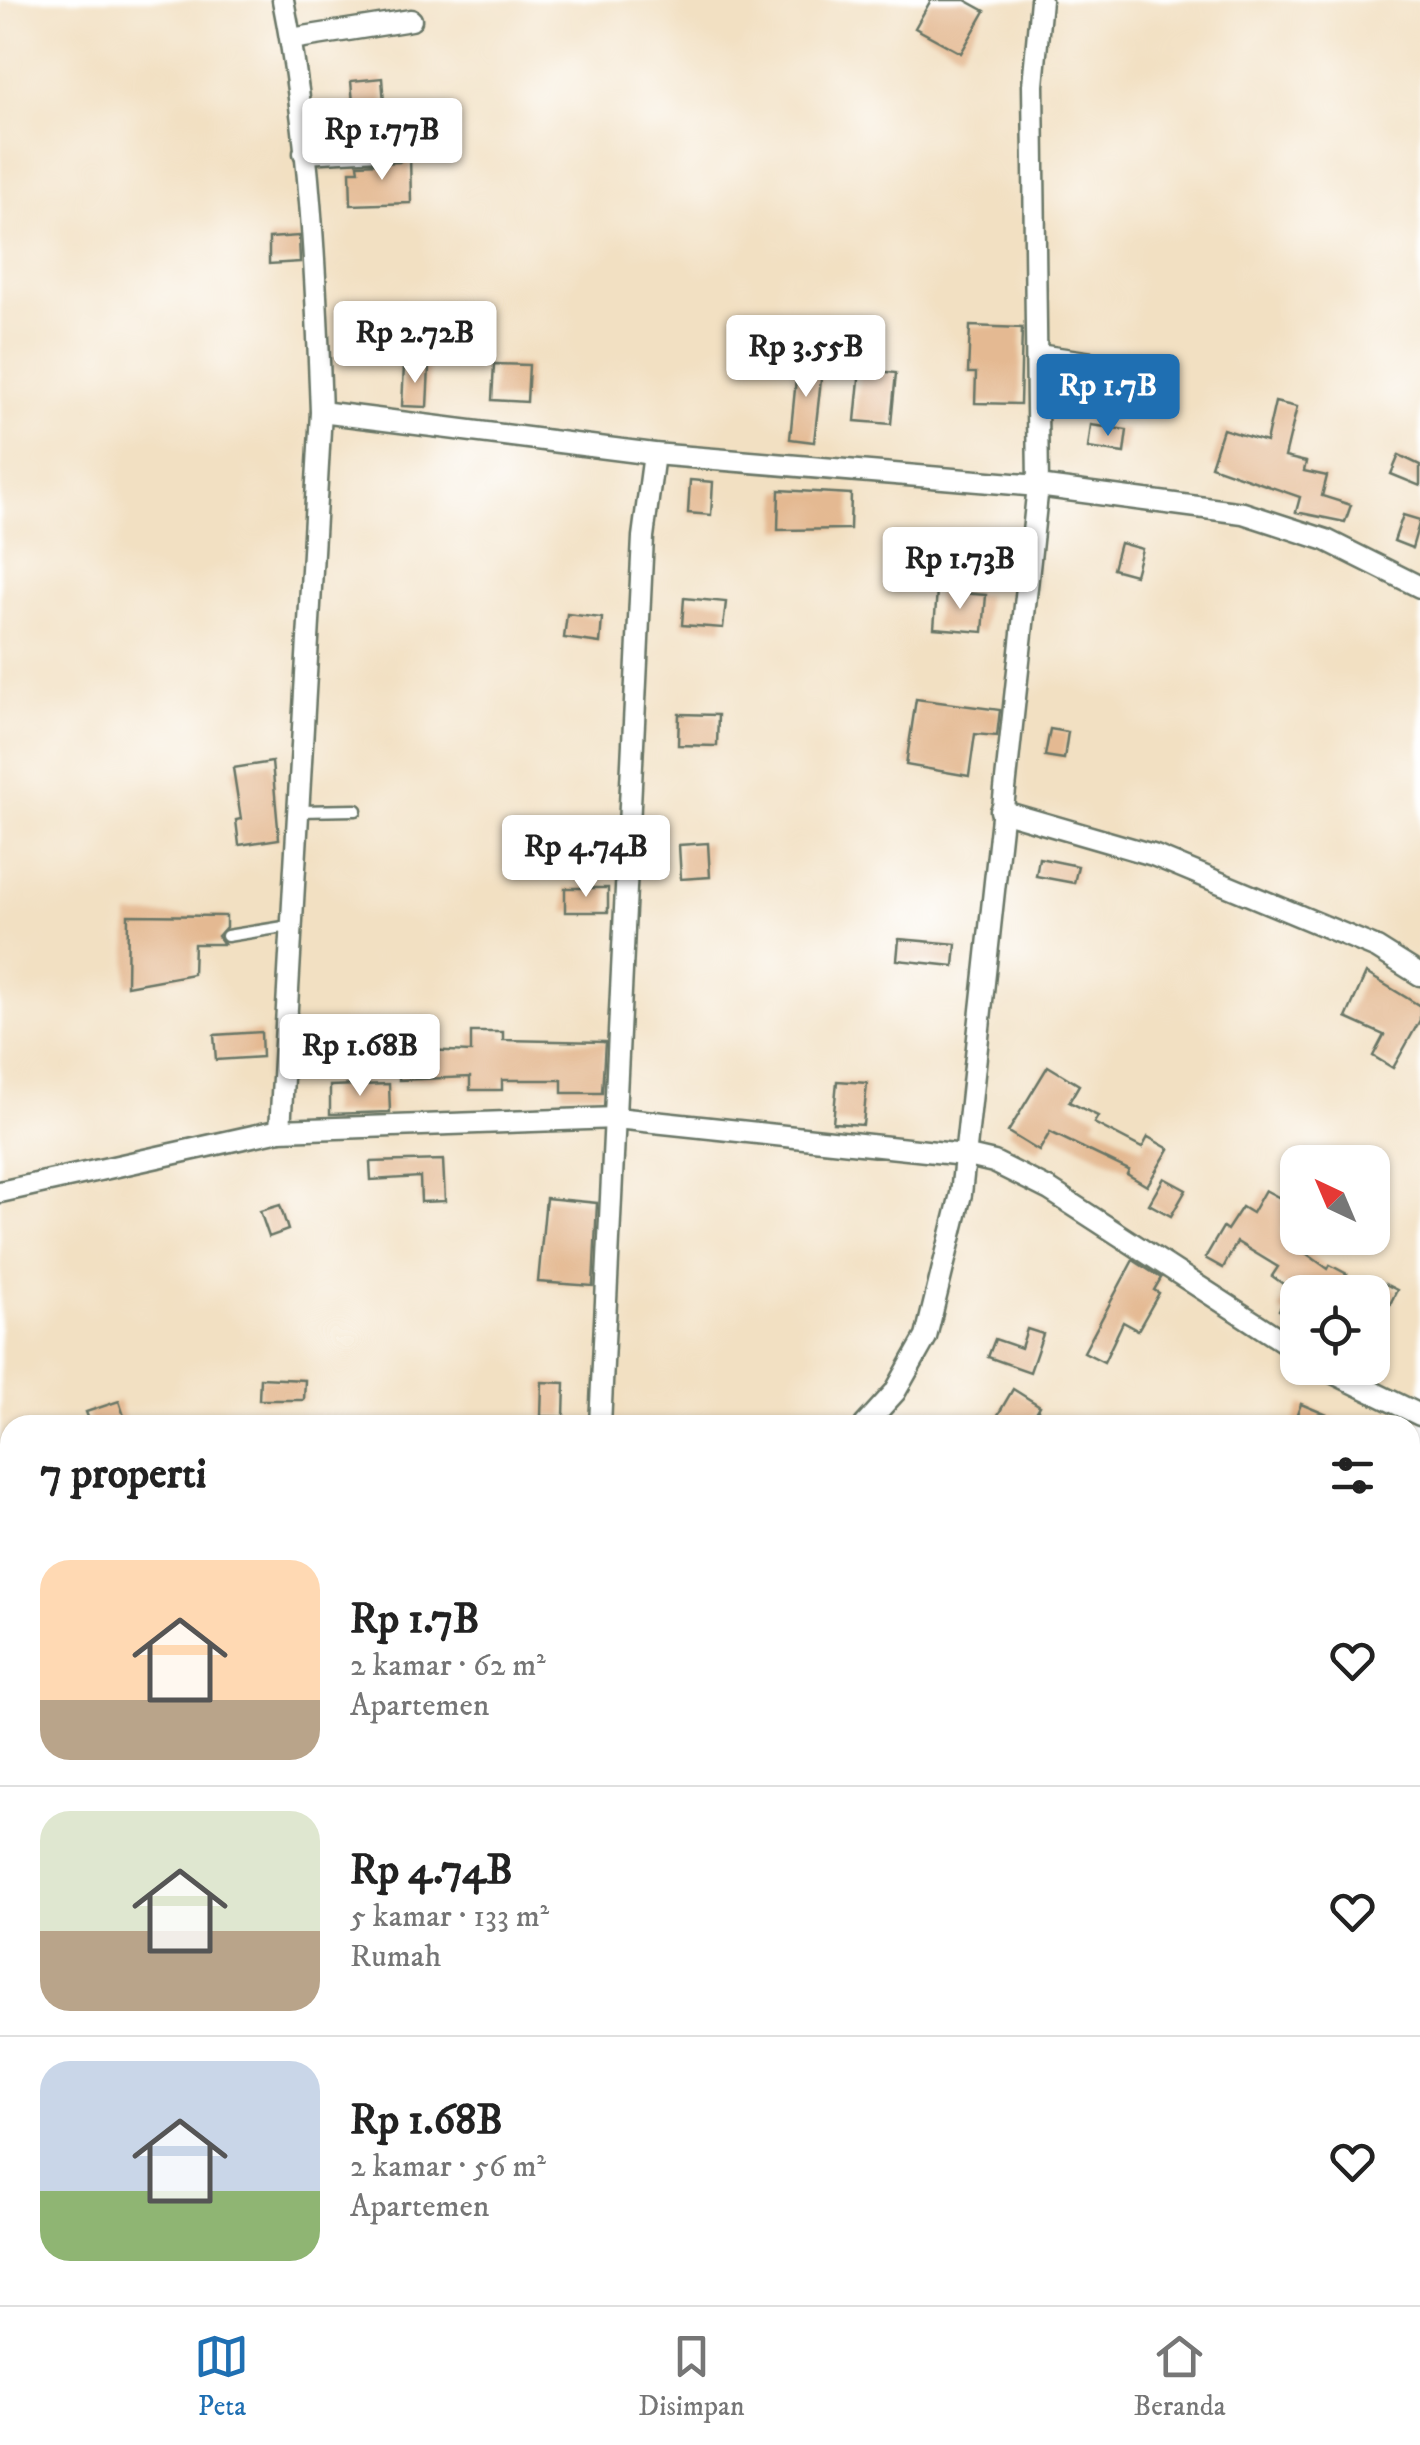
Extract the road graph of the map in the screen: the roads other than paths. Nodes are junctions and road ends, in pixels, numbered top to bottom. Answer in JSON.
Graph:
{"nodes":[{"id":1,"x":283,"y":0,"type":"edge"},
{"id":2,"x":1042,"y":0,"type":"edge"},
{"id":3,"x":410,"y":20,"type":"dead end"},
{"id":4,"x":291,"y":39,"type":"junction"},
{"id":5,"x":398,"y":148,"type":"dead end"},
{"id":6,"x":304,"y":153,"type":"junction"},
{"id":7,"x":1038,"y":356,"type":"junction"},
{"id":8,"x":1120,"y":367,"type":"dead end"},
{"id":9,"x":320,"y":412,"type":"junction"},
{"id":10,"x":654,"y":454,"type":"junction"},
{"id":11,"x":1038,"y":486,"type":"junction"},
{"id":12,"x":1420,"y":587,"type":"edge"},
{"id":13,"x":356,"y":810,"type":"dead end"},
{"id":14,"x":299,"y":811,"type":"junction"},
{"id":15,"x":1001,"y":811,"type":"junction"},
{"id":16,"x":290,"y":926,"type":"junction"},
{"id":17,"x":227,"y":936,"type":"dead end"},
{"id":18,"x":1420,"y":975,"type":"edge"},
{"id":19,"x":616,"y":1118,"type":"junction"},
{"id":20,"x":280,"y":1130,"type":"junction"},
{"id":21,"x":964,"y":1155,"type":"junction"},
{"id":22,"x":0,"y":1192,"type":"edge"},
{"id":23,"x":1280,"y":1340,"type":"edge"},
{"id":24,"x":1357,"y":1385,"type":"edge"},
{"id":25,"x":601,"y":1415,"type":"edge"},
{"id":26,"x":874,"y":1415,"type":"edge"},
{"id":27,"x":1418,"y":1415,"type":"edge"}],
"edges":[{"from":1,"to":4,"type":"street"},
{"from":2,"to":7,"type":"street"},
{"from":3,"to":4,"type":"street"},
{"from":4,"to":6,"type":"street"},
{"from":5,"to":6,"type":"street"},
{"from":6,"to":9,"type":"street"},
{"from":7,"to":8,"type":"street"},
{"from":7,"to":11,"type":"street"},
{"from":9,"to":10,"type":"street"},
{"from":9,"to":14,"type":"street"},
{"from":10,"to":11,"type":"street"},
{"from":10,"to":19,"type":"street"},
{"from":11,"to":12,"type":"street"},
{"from":11,"to":15,"type":"street"},
{"from":13,"to":14,"type":"lane"},
{"from":14,"to":16,"type":"street"},
{"from":15,"to":18,"type":"street"},
{"from":15,"to":21,"type":"street"},
{"from":16,"to":17,"type":"lane"},
{"from":16,"to":20,"type":"street"},
{"from":19,"to":20,"type":"street"},
{"from":19,"to":21,"type":"street"},
{"from":19,"to":25,"type":"street"},
{"from":20,"to":22,"type":"street"},
{"from":21,"to":23,"type":"street"},
{"from":21,"to":26,"type":"street"},
{"from":24,"to":27,"type":"street"}]}
